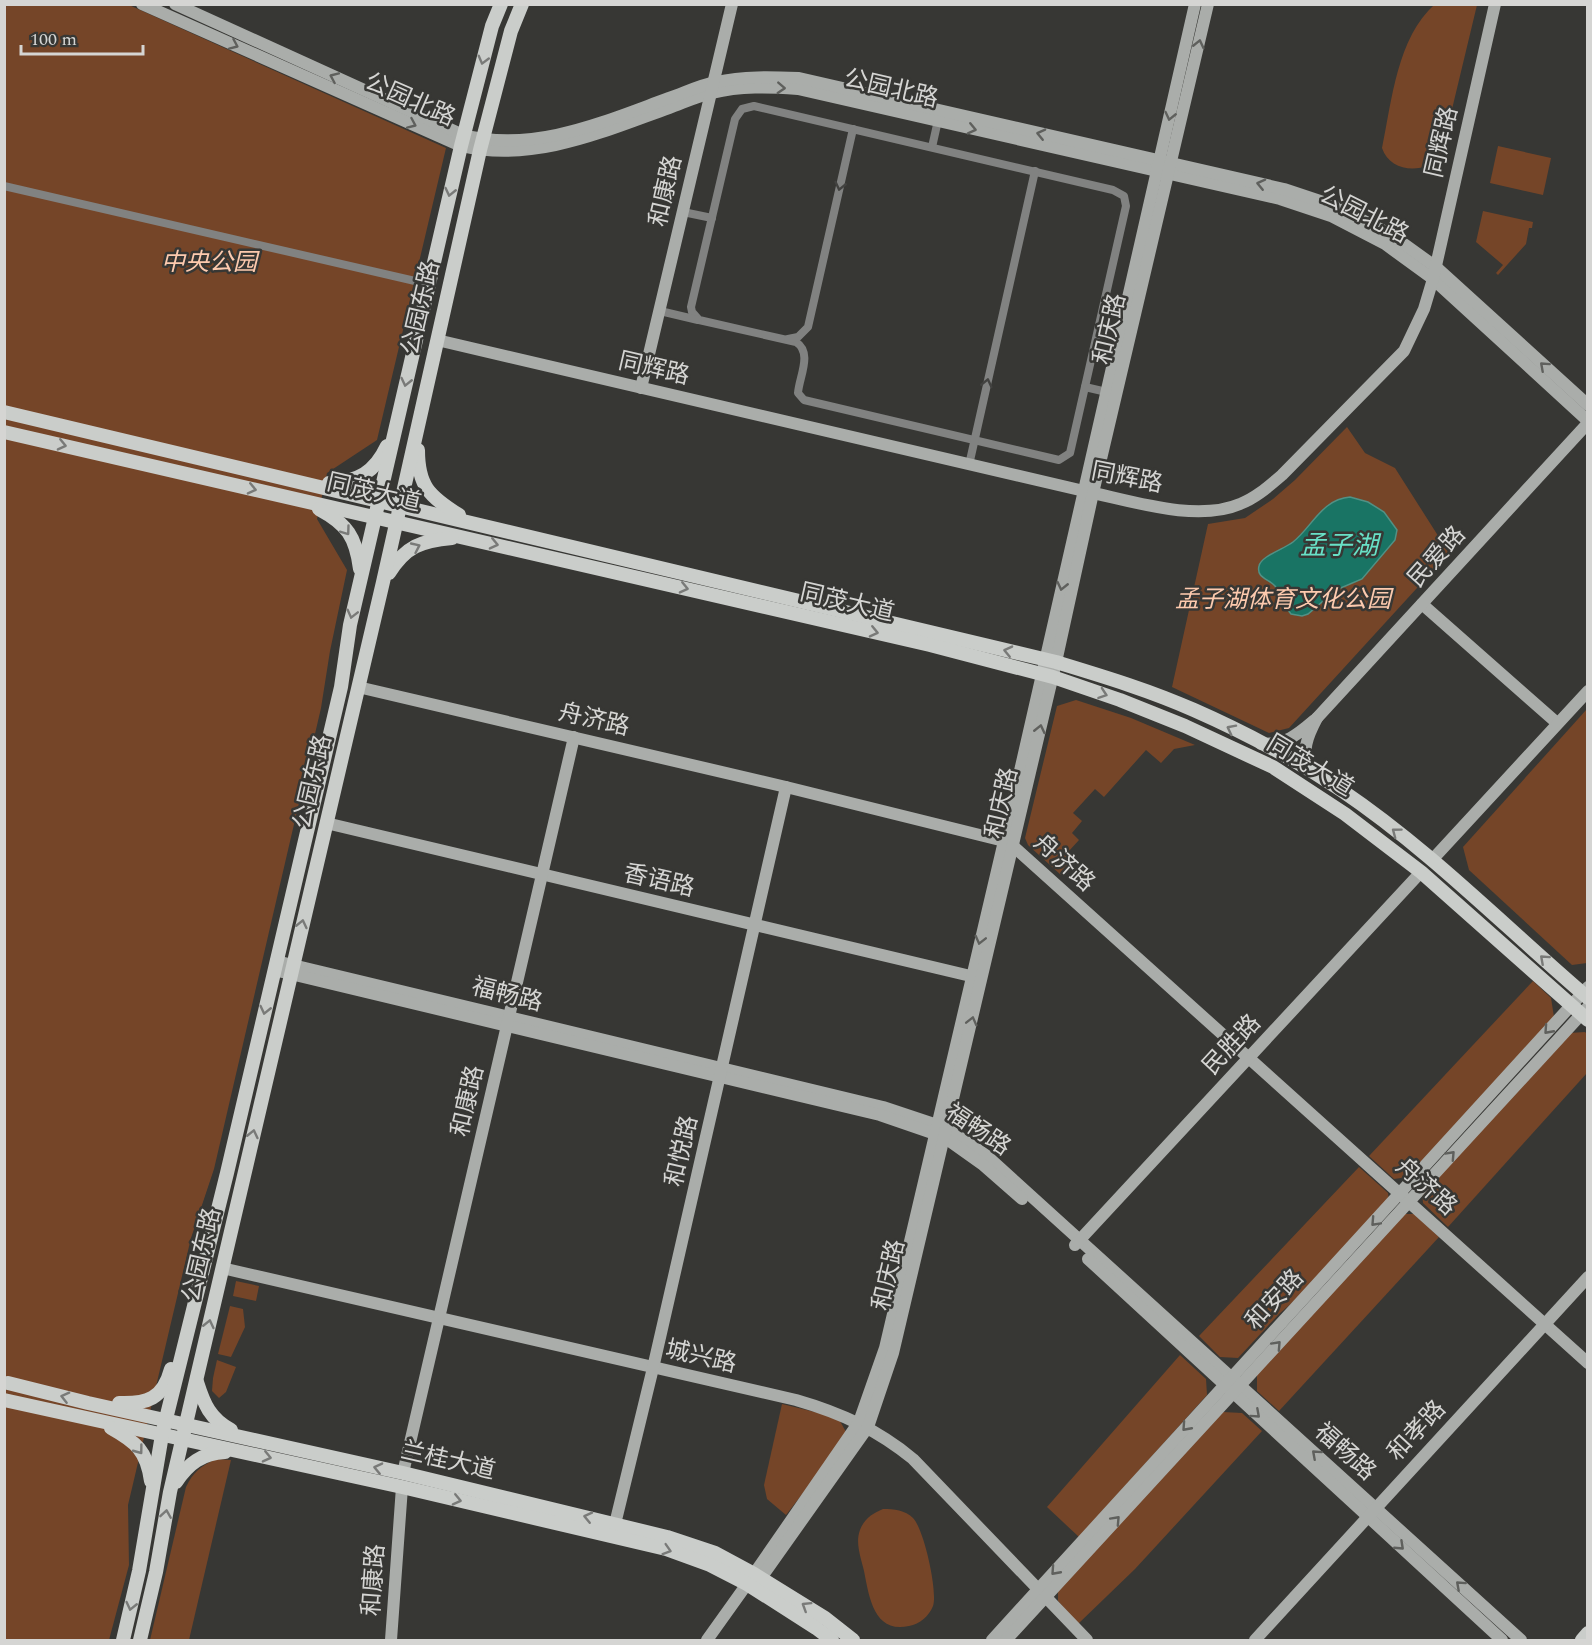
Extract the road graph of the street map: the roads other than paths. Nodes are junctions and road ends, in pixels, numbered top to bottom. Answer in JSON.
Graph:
{"nodes":[{"id":1,"x":142,"y":4,"type":"edge"},
{"id":2,"x":175,"y":4,"type":"edge"},
{"id":3,"x":501,"y":4,"type":"edge"},
{"id":4,"x":522,"y":4,"type":"edge"},
{"id":5,"x":732,"y":4,"type":"edge"},
{"id":6,"x":1195,"y":4,"type":"edge"},
{"id":7,"x":1208,"y":4,"type":"edge"},
{"id":8,"x":1495,"y":4,"type":"edge"},
{"id":9,"x":713,"y":87,"type":"junction"},
{"id":10,"x":939,"y":116,"type":"junction"},
{"id":11,"x":853,"y":129,"type":"junction"},
{"id":12,"x":462,"y":140,"type":"junction"},
{"id":13,"x":481,"y":145,"type":"junction"},
{"id":14,"x":932,"y":147,"type":"junction"},
{"id":15,"x":1164,"y":167,"type":"junction"},
{"id":16,"x":1035,"y":171,"type":"junction"},
{"id":17,"x":4,"y":186,"type":"edge"},
{"id":18,"x":683,"y":212,"type":"junction"},
{"id":19,"x":712,"y":218,"type":"junction"},
{"id":20,"x":1434,"y":273,"type":"junction"},
{"id":21,"x":415,"y":281,"type":"dead end"},
{"id":22,"x":660,"y":310,"type":"junction"},
{"id":23,"x":699,"y":320,"type":"junction"},
{"id":24,"x":782,"y":339,"type":"junction"},
{"id":25,"x":437,"y":340,"type":"junction"},
{"id":26,"x":1085,"y":387,"type":"junction"},
{"id":27,"x":641,"y":388,"type":"junction"},
{"id":28,"x":1111,"y":393,"type":"junction"},
{"id":29,"x":1587,"y":405,"type":"edge"},
{"id":30,"x":4,"y":412,"type":"edge"},
{"id":31,"x":397,"y":422,"type":"junction"},
{"id":32,"x":1587,"y":422,"type":"edge"},
{"id":33,"x":418,"y":427,"type":"junction"},
{"id":34,"x":4,"y":432,"type":"edge"},
{"id":35,"x":974,"y":440,"type":"junction"},
{"id":36,"x":969,"y":465,"type":"junction"},
{"id":37,"x":311,"y":483,"type":"junction"},
{"id":38,"x":1088,"y":492,"type":"junction"},
{"id":39,"x":380,"y":500,"type":"junction"},
{"id":40,"x":307,"y":501,"type":"junction"},
{"id":41,"x":400,"y":505,"type":"junction"},
{"id":42,"x":376,"y":517,"type":"junction"},
{"id":43,"x":468,"y":521,"type":"junction"},
{"id":44,"x":397,"y":522,"type":"junction"},
{"id":45,"x":465,"y":537,"type":"junction"},
{"id":46,"x":361,"y":577,"type":"junction"},
{"id":47,"x":383,"y":582,"type":"junction"},
{"id":48,"x":1422,"y":604,"type":"junction"},
{"id":49,"x":1051,"y":660,"type":"junction"},
{"id":50,"x":1047,"y":676,"type":"junction"},
{"id":51,"x":358,"y":687,"type":"junction"},
{"id":52,"x":1587,"y":690,"type":"edge"},
{"id":53,"x":1317,"y":718,"type":"junction"},
{"id":54,"x":1557,"y":723,"type":"junction"},
{"id":55,"x":574,"y":737,"type":"junction"},
{"id":56,"x":1261,"y":744,"type":"junction"},
{"id":57,"x":1310,"y":771,"type":"junction"},
{"id":58,"x":786,"y":787,"type":"junction"},
{"id":59,"x":326,"y":823,"type":"junction"},
{"id":60,"x":1009,"y":843,"type":"junction"},
{"id":61,"x":1432,"y":860,"type":"junction"},
{"id":62,"x":1421,"y":872,"type":"junction"},
{"id":63,"x":542,"y":874,"type":"junction"},
{"id":64,"x":754,"y":925,"type":"junction"},
{"id":65,"x":275,"y":966,"type":"junction"},
{"id":66,"x":291,"y":970,"type":"junction"},
{"id":67,"x":976,"y":978,"type":"junction"},
{"id":68,"x":1586,"y":993,"type":"edge"},
{"id":69,"x":1582,"y":1012,"type":"edge"},
{"id":70,"x":508,"y":1021,"type":"junction"},
{"id":71,"x":1249,"y":1057,"type":"junction"},
{"id":72,"x":722,"y":1072,"type":"junction"},
{"id":73,"x":940,"y":1131,"type":"junction"},
{"id":74,"x":1405,"y":1197,"type":"junction"},
{"id":75,"x":1077,"y":1243,"type":"junction"},
{"id":76,"x":222,"y":1268,"type":"junction"},
{"id":77,"x":1587,"y":1277,"type":"edge"},
{"id":78,"x":193,"y":1312,"type":"junction"},
{"id":79,"x":439,"y":1318,"type":"junction"},
{"id":80,"x":1545,"y":1324,"type":"junction"},
{"id":81,"x":1587,"y":1363,"type":"edge"},
{"id":82,"x":653,"y":1368,"type":"junction"},
{"id":83,"x":196,"y":1380,"type":"junction"},
{"id":84,"x":8,"y":1383,"type":"dead end"},
{"id":85,"x":1232,"y":1386,"type":"junction"},
{"id":86,"x":4,"y":1400,"type":"edge"},
{"id":87,"x":88,"y":1403,"type":"junction"},
{"id":88,"x":166,"y":1419,"type":"junction"},
{"id":89,"x":98,"y":1421,"type":"junction"},
{"id":90,"x":186,"y":1424,"type":"junction"},
{"id":91,"x":863,"y":1424,"type":"junction"},
{"id":92,"x":162,"y":1435,"type":"junction"},
{"id":93,"x":182,"y":1440,"type":"junction"},
{"id":94,"x":244,"y":1444,"type":"junction"},
{"id":95,"x":403,"y":1480,"type":"junction"},
{"id":96,"x":170,"y":1492,"type":"junction"},
{"id":97,"x":152,"y":1498,"type":"junction"},
{"id":98,"x":1371,"y":1512,"type":"junction"},
{"id":99,"x":615,"y":1524,"type":"junction"},
{"id":100,"x":754,"y":1581,"type":"junction"},
{"id":101,"x":1042,"y":1594,"type":"junction"},
{"id":102,"x":1587,"y":1633,"type":"edge"},
{"id":103,"x":1498,"y":1637,"type":"edge"},
{"id":104,"x":123,"y":1641,"type":"edge"},
{"id":105,"x":140,"y":1641,"type":"edge"},
{"id":106,"x":391,"y":1641,"type":"edge"},
{"id":107,"x":707,"y":1641,"type":"edge"},
{"id":108,"x":717,"y":1641,"type":"edge"},
{"id":109,"x":832,"y":1641,"type":"edge"},
{"id":110,"x":853,"y":1641,"type":"edge"},
{"id":111,"x":992,"y":1641,"type":"edge"},
{"id":112,"x":1006,"y":1641,"type":"edge"},
{"id":113,"x":1087,"y":1641,"type":"edge"},
{"id":114,"x":1255,"y":1641,"type":"edge"},
{"id":115,"x":1521,"y":1641,"type":"edge"},
{"id":116,"x":1582,"y":1641,"type":"edge"}],
"edges":[{"from":1,"to":12,"type":"street","name":"公园北路","one_way":true},
{"from":12,"to":2,"type":"street","name":"公园北路","one_way":true},
{"from":3,"to":12,"type":"main road","name":"公园东路","one_way":true},
{"from":4,"to":13,"type":"main road","name":"公园东路"},
{"from":5,"to":9,"type":"street","name":"和康路"},
{"from":6,"to":15,"type":"street","name":"和庆路","one_way":true},
{"from":15,"to":7,"type":"street","name":"和庆路","one_way":true},
{"from":8,"to":20,"type":"street","name":"同辉路"},
{"from":9,"to":10,"type":"street","name":"公园北路"},
{"from":9,"to":13,"type":"street","name":"公园北路"},
{"from":9,"to":18,"type":"street","name":"和康路"},
{"from":10,"to":14,"type":"street"},
{"from":10,"to":15,"type":"street","name":"公园北路"},
{"from":11,"to":14,"type":"street"},
{"from":11,"to":19,"type":"street"},
{"from":11,"to":24,"type":"street","one_way":true},
{"from":12,"to":13,"type":"street","name":"公园北路"},
{"from":12,"to":31,"type":"main road","name":"公园东路","one_way":true},
{"from":13,"to":25,"type":"main road","name":"公园东路"},
{"from":14,"to":16,"type":"street"},
{"from":15,"to":20,"type":"street","name":"公园北路"},
{"from":15,"to":28,"type":"street","name":"和庆路"},
{"from":16,"to":26,"type":"street"},
{"from":35,"to":16,"type":"street","one_way":true},
{"from":17,"to":21,"type":"street"},
{"from":18,"to":19,"type":"street"},
{"from":18,"to":22,"type":"street","name":"和康路"},
{"from":19,"to":23,"type":"street"},
{"from":29,"to":20,"type":"street","name":"公园北路","one_way":true},
{"from":20,"to":32,"type":"street","name":"公园北路"},
{"from":20,"to":38,"type":"street","name":"同辉路"},
{"from":22,"to":23,"type":"street"},
{"from":22,"to":27,"type":"street","name":"和康路"},
{"from":23,"to":24,"type":"street"},
{"from":24,"to":35,"type":"street"},
{"from":25,"to":27,"type":"street","name":"同辉路"},
{"from":25,"to":33,"type":"main road","name":"公园东路"},
{"from":26,"to":28,"type":"street"},
{"from":26,"to":35,"type":"street"},
{"from":27,"to":36,"type":"street","name":"同辉路"},
{"from":28,"to":38,"type":"street","name":"和庆路"},
{"from":30,"to":37,"type":"main road","name":"同茂大道"},
{"from":31,"to":37,"type":"main road"},
{"from":31,"to":39,"type":"main road","name":"公园东路"},
{"from":32,"to":48,"type":"street","name":"民爱路"},
{"from":33,"to":41,"type":"main road","name":"公园东路"},
{"from":33,"to":43,"type":"main road"},
{"from":34,"to":40,"type":"main road","name":"同茂大道","one_way":true},
{"from":35,"to":36,"type":"street"},
{"from":36,"to":38,"type":"street","name":"同辉路"},
{"from":37,"to":39,"type":"main road","name":"同茂大道"},
{"from":38,"to":49,"type":"street","name":"和庆路"},
{"from":39,"to":41,"type":"main road","name":"同茂大道"},
{"from":39,"to":42,"type":"main road","name":"公园东路"},
{"from":40,"to":42,"type":"main road","name":"同茂大道"},
{"from":40,"to":46,"type":"main road","one_way":true},
{"from":41,"to":43,"type":"main road","name":"同茂大道"},
{"from":41,"to":44,"type":"main road","name":"公园东路"},
{"from":42,"to":44,"type":"main road","name":"同茂大道"},
{"from":42,"to":46,"type":"main road","name":"公园东路"},
{"from":49,"to":43,"type":"main road","name":"同茂大道","one_way":true},
{"from":44,"to":45,"type":"main road","name":"同茂大道"},
{"from":44,"to":47,"type":"main road","name":"公园东路"},
{"from":47,"to":45,"type":"main road","one_way":true},
{"from":45,"to":50,"type":"main road","name":"同茂大道","one_way":true},
{"from":46,"to":65,"type":"main road","name":"公园东路","one_way":true},
{"from":47,"to":51,"type":"main road","name":"公园东路"},
{"from":48,"to":53,"type":"street","name":"民爱路"},
{"from":48,"to":54,"type":"street"},
{"from":49,"to":50,"type":"street","name":"和庆路"},
{"from":56,"to":49,"type":"main road","name":"同茂大道","one_way":true},
{"from":50,"to":60,"type":"street","name":"和庆路"},
{"from":50,"to":62,"type":"main road","name":"同茂大道","one_way":true},
{"from":51,"to":55,"type":"street","name":"舟济路"},
{"from":51,"to":59,"type":"main road","name":"公园东路"},
{"from":52,"to":54,"type":"street"},
{"from":53,"to":56,"type":"street"},
{"from":53,"to":57,"type":"street"},
{"from":54,"to":61,"type":"street"},
{"from":55,"to":58,"type":"street","name":"舟济路"},
{"from":55,"to":63,"type":"street","name":"和康路"},
{"from":56,"to":57,"type":"main road","name":"同茂大道"},
{"from":61,"to":57,"type":"main road","name":"同茂大道","one_way":true},
{"from":58,"to":60,"type":"street","name":"舟济路"},
{"from":58,"to":64,"type":"street","name":"和悦路"},
{"from":59,"to":63,"type":"street","name":"香语路"},
{"from":66,"to":59,"type":"main road","name":"公园东路","one_way":true},
{"from":60,"to":67,"type":"street","name":"和庆路"},
{"from":60,"to":71,"type":"street","name":"舟济路"},
{"from":68,"to":61,"type":"main road","name":"同茂大道","one_way":true},
{"from":62,"to":69,"type":"main road","name":"同茂大道"},
{"from":62,"to":71,"type":"street","name":"民胜路"},
{"from":63,"to":64,"type":"street","name":"香语路"},
{"from":63,"to":70,"type":"street","name":"和康路"},
{"from":64,"to":67,"type":"street","name":"香语路"},
{"from":64,"to":72,"type":"street","name":"和悦路"},
{"from":65,"to":66,"type":"street","name":"福畅路"},
{"from":65,"to":78,"type":"main road","name":"公园东路","one_way":true},
{"from":66,"to":70,"type":"street","name":"福畅路"},
{"from":76,"to":66,"type":"main road","name":"公园东路","one_way":true},
{"from":67,"to":73,"type":"street","name":"和庆路"},
{"from":68,"to":69,"type":"street","name":"和安路"},
{"from":69,"to":74,"type":"street","name":"和安路"},
{"from":70,"to":72,"type":"street","name":"福畅路"},
{"from":70,"to":79,"type":"street","name":"和康路"},
{"from":71,"to":74,"type":"street","name":"舟济路"},
{"from":71,"to":75,"type":"street","name":"民胜路"},
{"from":72,"to":73,"type":"street","name":"福畅路"},
{"from":72,"to":82,"type":"street","name":"和悦路"},
{"from":73,"to":75,"type":"street","name":"福畅路"},
{"from":73,"to":91,"type":"street","name":"和庆路"},
{"from":74,"to":80,"type":"street","name":"舟济路"},
{"from":74,"to":85,"type":"street","name":"和安路"},
{"from":75,"to":85,"type":"street","name":"福畅路"},
{"from":76,"to":79,"type":"street","name":"城兴路"},
{"from":83,"to":76,"type":"main road","name":"公园东路","one_way":true},
{"from":77,"to":80,"type":"street","name":"和孝路"},
{"from":78,"to":87,"type":"main road"},
{"from":78,"to":88,"type":"main road","name":"公园东路"},
{"from":79,"to":82,"type":"street","name":"城兴路"},
{"from":79,"to":95,"type":"street","name":"和康路"},
{"from":80,"to":81,"type":"street","name":"舟济路"},
{"from":80,"to":98,"type":"street","name":"和孝路"},
{"from":82,"to":91,"type":"street","name":"城兴路"},
{"from":82,"to":99,"type":"street","name":"和悦路"},
{"from":83,"to":90,"type":"main road","name":"公园东路"},
{"from":83,"to":94,"type":"main road"},
{"from":87,"to":84,"type":"main road","name":"兰桂大道","one_way":true},
{"from":85,"to":98,"type":"street","name":"福畅路"},
{"from":85,"to":101,"type":"street","name":"和安路"},
{"from":86,"to":89,"type":"main road","name":"兰桂大道"},
{"from":87,"to":88,"type":"main road","name":"兰桂大道"},
{"from":88,"to":90,"type":"main road","name":"兰桂大道"},
{"from":88,"to":92,"type":"main road","name":"公园东路"},
{"from":89,"to":92,"type":"main road","name":"兰桂大道"},
{"from":89,"to":97,"type":"main road","one_way":true},
{"from":90,"to":93,"type":"main road","name":"公园东路"},
{"from":90,"to":94,"type":"main road","name":"兰桂大道"},
{"from":91,"to":100,"type":"street","name":"和庆路"},
{"from":91,"to":101,"type":"street","name":"城兴路"},
{"from":92,"to":93,"type":"main road","name":"兰桂大道"},
{"from":92,"to":97,"type":"main road","name":"公园东路"},
{"from":93,"to":94,"type":"main road","name":"兰桂大道"},
{"from":93,"to":96,"type":"main road","name":"公园东路"},
{"from":94,"to":95,"type":"main road","name":"兰桂大道"},
{"from":94,"to":96,"type":"main road"},
{"from":99,"to":95,"type":"main road","name":"兰桂大道","one_way":true},
{"from":95,"to":100,"type":"main road","name":"兰桂大道","one_way":true},
{"from":95,"to":106,"type":"street","name":"和康路"},
{"from":105,"to":96,"type":"main road","name":"公园东路","one_way":true},
{"from":97,"to":104,"type":"main road","name":"公园东路","one_way":true},
{"from":98,"to":103,"type":"street","name":"福畅路","one_way":true},
{"from":98,"to":114,"type":"street","name":"和孝路"},
{"from":115,"to":98,"type":"street","name":"福畅路","one_way":true},
{"from":99,"to":100,"type":"main road","name":"兰桂大道"},
{"from":100,"to":107,"type":"street","name":"和庆路"},
{"from":100,"to":108,"type":"street","name":"和庆路"},
{"from":100,"to":109,"type":"main road","name":"兰桂大道"},
{"from":110,"to":100,"type":"main road","name":"兰桂大道","one_way":true},
{"from":101,"to":111,"type":"street","name":"和安路"},
{"from":101,"to":112,"type":"street","name":"和安路"},
{"from":101,"to":113,"type":"street","name":"城兴路"},
{"from":102,"to":116,"type":"main road"}]}
